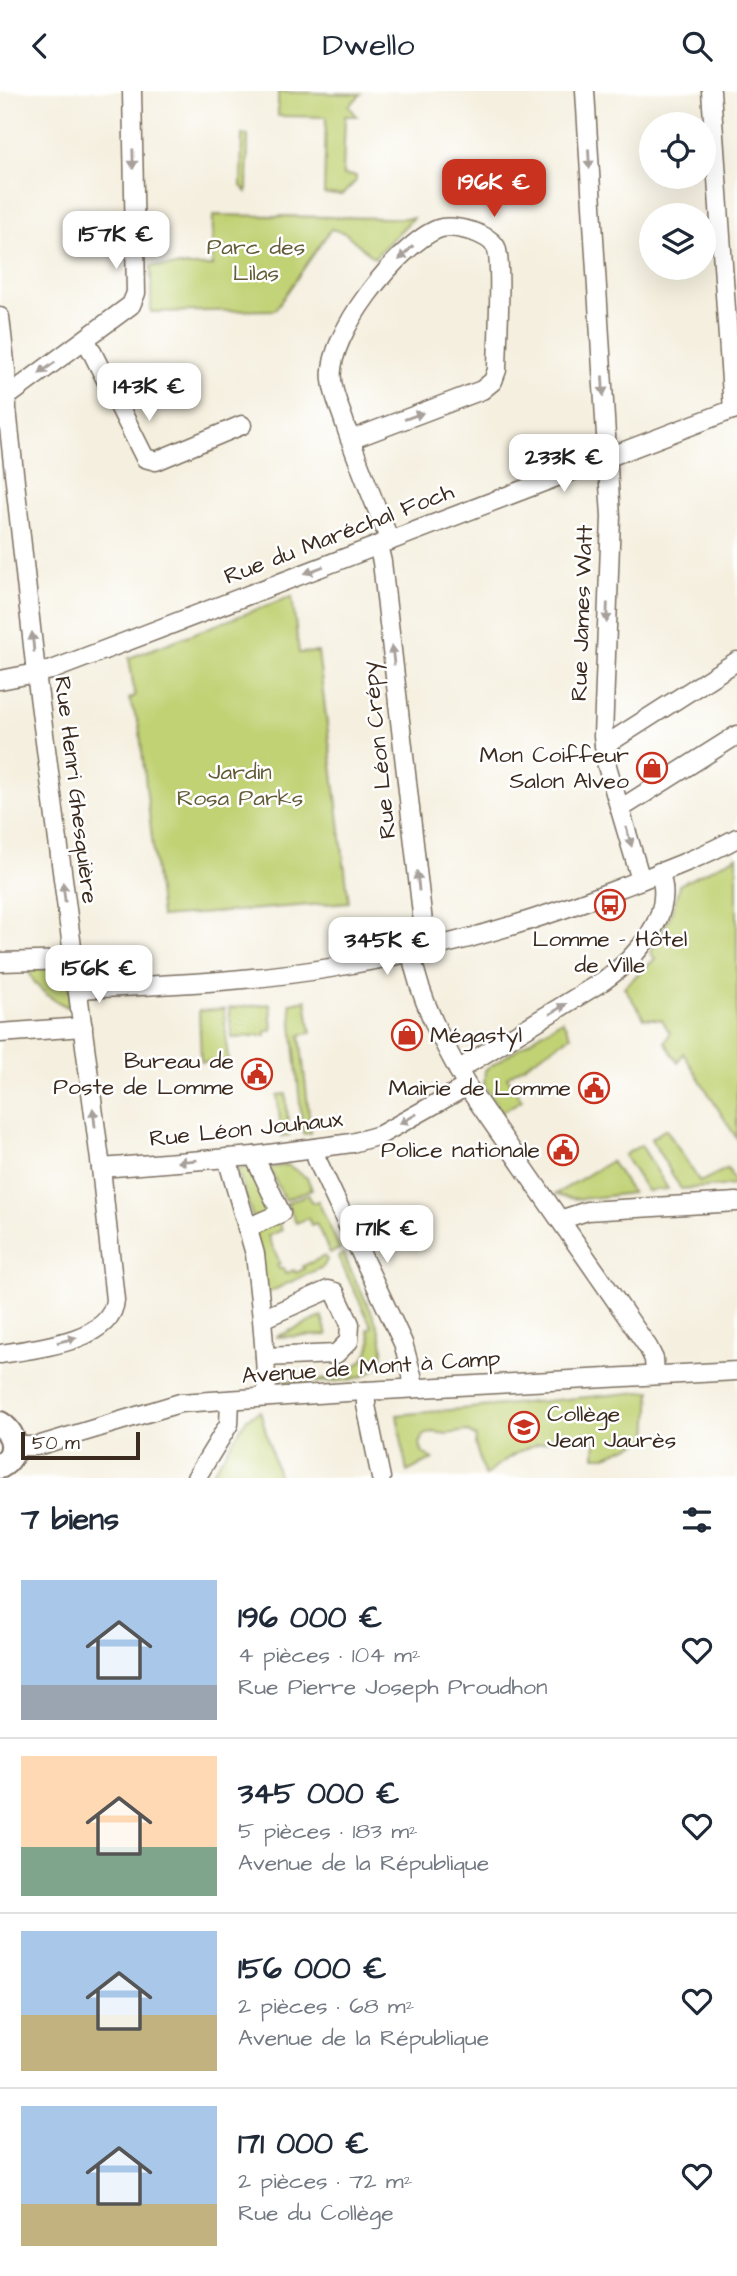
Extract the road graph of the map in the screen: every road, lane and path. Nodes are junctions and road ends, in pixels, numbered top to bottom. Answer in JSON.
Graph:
{"nodes":[{"id":1,"x":132,"y":91,"type":"edge"},
{"id":2,"x":585,"y":91,"type":"edge"},
{"id":3,"x":711,"y":91,"type":"edge"},
{"id":4,"x":0,"y":317,"type":"edge"},
{"id":5,"x":86,"y":340,"type":"junction"},
{"id":6,"x":3,"y":400,"type":"edge"},
{"id":7,"x":735,"y":409,"type":"edge"},
{"id":8,"x":242,"y":425,"type":"dead end"},
{"id":9,"x":350,"y":440,"type":"junction"},
{"id":10,"x":607,"y":457,"type":"junction"},
{"id":11,"x":384,"y":543,"type":"junction"},
{"id":12,"x":737,"y":661,"type":"edge"},
{"id":13,"x":36,"y":673,"type":"junction"},
{"id":14,"x":0,"y":680,"type":"edge"},
{"id":15,"x":737,"y":735,"type":"edge"},
{"id":16,"x":604,"y":746,"type":"junction"},
{"id":17,"x":621,"y":809,"type":"junction"},
{"id":18,"x":737,"y":838,"type":"edge"},
{"id":19,"x":659,"y":872,"type":"junction"},
{"id":20,"x":641,"y":880,"type":"junction"},
{"id":21,"x":419,"y":951,"type":"junction"},
{"id":22,"x":72,"y":960,"type":"junction"},
{"id":23,"x":0,"y":962,"type":"edge"},
{"id":24,"x":77,"y":989,"type":"junction"},
{"id":25,"x":83,"y":1027,"type":"junction"},
{"id":26,"x":0,"y":1033,"type":"edge"},
{"id":27,"x":463,"y":1078,"type":"junction"},
{"id":28,"x":315,"y":1149,"type":"junction"},
{"id":29,"x":254,"y":1156,"type":"junction"},
{"id":30,"x":227,"y":1158,"type":"junction"},
{"id":31,"x":101,"y":1168,"type":"junction"},
{"id":32,"x":737,"y":1202,"type":"edge"},
{"id":33,"x":560,"y":1220,"type":"junction"},
{"id":34,"x":247,"y":1228,"type":"junction"},
{"id":35,"x":262,"y":1319,"type":"junction"},
{"id":36,"x":0,"y":1354,"type":"edge"},
{"id":37,"x":265,"y":1357,"type":"junction"},
{"id":38,"x":737,"y":1371,"type":"edge"},
{"id":39,"x":655,"y":1374,"type":"junction"},
{"id":40,"x":413,"y":1388,"type":"junction"},
{"id":41,"x":366,"y":1391,"type":"junction"},
{"id":42,"x":267,"y":1397,"type":"junction"},
{"id":43,"x":230,"y":1400,"type":"junction"},
{"id":44,"x":0,"y":1424,"type":"edge"},
{"id":45,"x":7,"y":1456,"type":"edge"},
{"id":46,"x":196,"y":1478,"type":"edge"},
{"id":47,"x":381,"y":1478,"type":"edge"}],
"edges":[{"from":1,"to":5,"type":"street","one_way":true},
{"from":2,"to":10,"type":"street","name":"Rue James Watt","one_way":true},
{"from":3,"to":7,"type":"street"},
{"from":4,"to":6,"type":"street","name":"Rue Henri Ghesquière"},
{"from":5,"to":6,"type":"street","one_way":true},
{"from":5,"to":8,"type":"street"},
{"from":13,"to":6,"type":"street","name":"Rue Henri Ghesquière","one_way":true},
{"from":7,"to":10,"type":"street","name":"Rue du Maréchal Foch"},
{"from":9,"to":9,"type":"street","name":"Rue Léon Crépy","one_way":true},
{"from":9,"to":11,"type":"street","name":"Rue Léon Crépy"},
{"from":10,"to":11,"type":"street","name":"Rue du Maréchal Foch"},
{"from":10,"to":16,"type":"street","name":"Rue James Watt","one_way":true},
{"from":11,"to":13,"type":"street","name":"Rue du Maréchal Foch","one_way":true},
{"from":21,"to":11,"type":"street","name":"Rue Léon Crépy","one_way":true},
{"from":12,"to":16,"type":"street"},
{"from":13,"to":14,"type":"street","name":"Rue du Maréchal Foch"},
{"from":22,"to":13,"type":"street","name":"Rue Henri Ghesquière","one_way":true},
{"from":15,"to":17,"type":"street"},
{"from":16,"to":17,"type":"street","name":"Rue James Watt"},
{"from":17,"to":20,"type":"street","name":"Rue James Watt","one_way":true},
{"from":18,"to":19,"type":"street"},
{"from":19,"to":20,"type":"street"},
{"from":27,"to":19,"type":"street","one_way":true},
{"from":20,"to":21,"type":"street"},
{"from":21,"to":24,"type":"street"},
{"from":21,"to":27,"type":"street","name":"Rue Léon Crépy"},
{"from":22,"to":23,"type":"street"},
{"from":22,"to":24,"type":"street","name":"Rue Henri Ghesquière"},
{"from":24,"to":25,"type":"street","name":"Rue Henri Ghesquière"},
{"from":25,"to":26,"type":"street"},
{"from":31,"to":25,"type":"street","name":"Rue Henri Ghesquière","one_way":true},
{"from":27,"to":28,"type":"street","name":"Rue Léon Jouhaux","one_way":true},
{"from":27,"to":33,"type":"street","name":"Rue Léon Crépy"},
{"from":28,"to":29,"type":"street","name":"Rue Léon Jouhaux"},
{"from":28,"to":40,"type":"street"},
{"from":29,"to":30,"type":"street","name":"Rue Léon Jouhaux"},
{"from":29,"to":34,"type":"street"},
{"from":30,"to":31,"type":"street","name":"Rue Léon Jouhaux","one_way":true},
{"from":30,"to":34,"type":"street"},
{"from":36,"to":31,"type":"street","name":"Rue Henri Ghesquière","one_way":true},
{"from":32,"to":33,"type":"street"},
{"from":33,"to":39,"type":"street","name":"Rue Léon Crépy"},
{"from":34,"to":35,"type":"street"},
{"from":35,"to":37,"type":"street"},
{"from":35,"to":37,"type":"street"},
{"from":37,"to":42,"type":"street"},
{"from":38,"to":39,"type":"street","name":"Avenue de Mont à Camp"},
{"from":39,"to":40,"type":"street","name":"Avenue de Mont à Camp"},
{"from":40,"to":41,"type":"street","name":"Avenue de Mont à Camp"},
{"from":41,"to":42,"type":"street","name":"Avenue de Mont à Camp"},
{"from":41,"to":47,"type":"street"},
{"from":42,"to":43,"type":"street","name":"Avenue de Mont à Camp"},
{"from":43,"to":45,"type":"street","name":"Avenue de Mont à Camp"},
{"from":43,"to":46,"type":"street"},
{"from":44,"to":45,"type":"street"}]}
